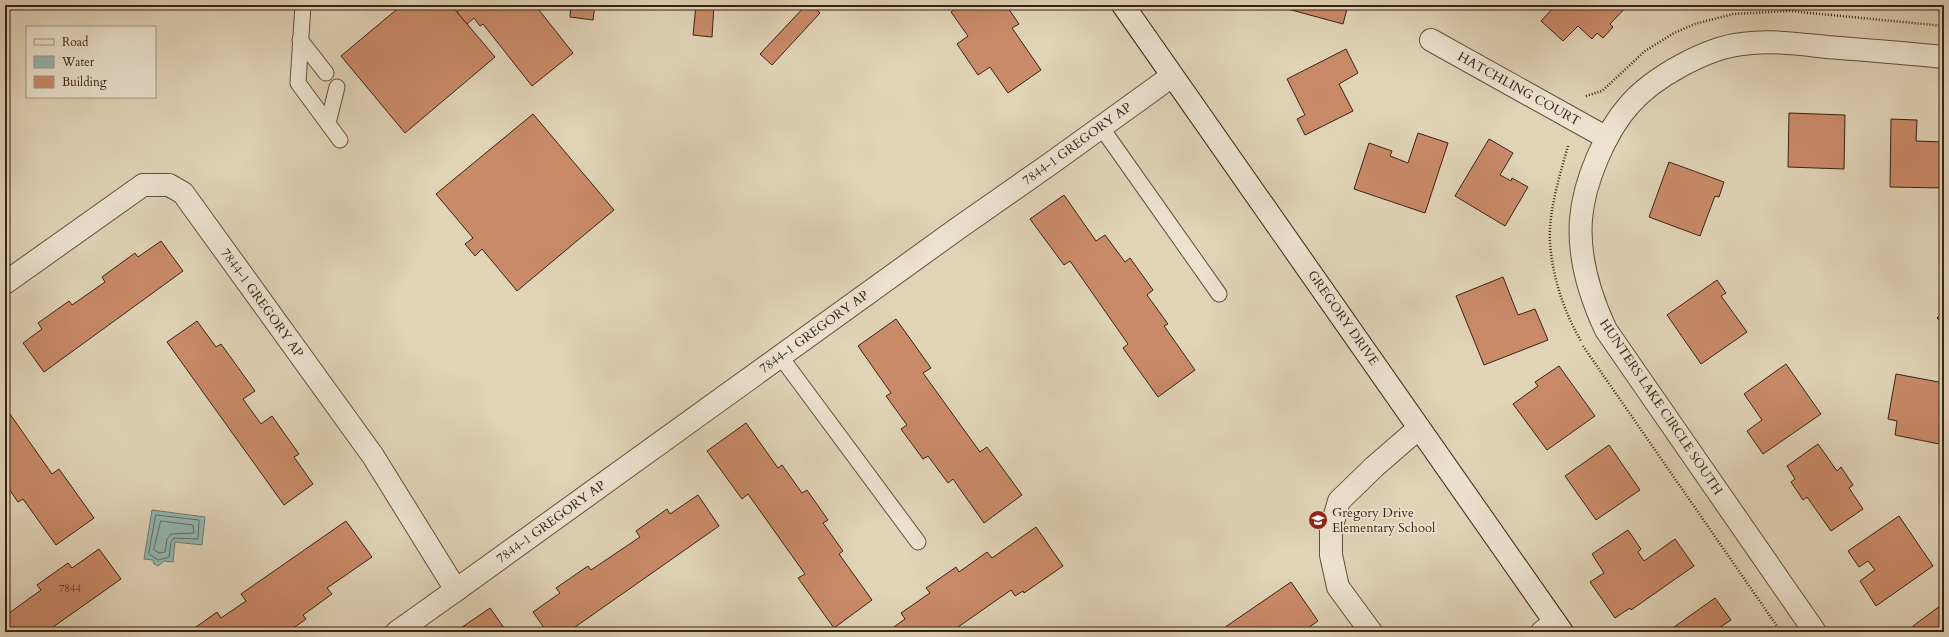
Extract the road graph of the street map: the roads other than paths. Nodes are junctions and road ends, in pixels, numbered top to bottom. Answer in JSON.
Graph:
{"nodes":[{"id":1,"x":303,"y":5,"type":"edge"},
{"id":2,"x":1123,"y":5,"type":"edge"},
{"id":3,"x":300,"y":40,"type":"junction"},
{"id":4,"x":1431,"y":40,"type":"dead end"},
{"id":5,"x":1944,"y":57,"type":"edge"},
{"id":6,"x":326,"y":73,"type":"dead end"},
{"id":7,"x":1172,"y":76,"type":"junction"},
{"id":8,"x":337,"y":87,"type":"dead end"},
{"id":9,"x":328,"y":124,"type":"junction"},
{"id":10,"x":1101,"y":127,"type":"junction"},
{"id":11,"x":1607,"y":138,"type":"junction"},
{"id":12,"x":340,"y":140,"type":"dead end"},
{"id":13,"x":5,"y":283,"type":"edge"},
{"id":14,"x":1219,"y":294,"type":"dead end"},
{"id":15,"x":780,"y":356,"type":"junction"},
{"id":16,"x":1419,"y":428,"type":"junction"},
{"id":17,"x":918,"y":542,"type":"dead end"},
{"id":18,"x":456,"y":590,"type":"junction"},
{"id":19,"x":1553,"y":629,"type":"edge"},
{"id":20,"x":397,"y":632,"type":"edge"},
{"id":21,"x":1371,"y":632,"type":"edge"},
{"id":22,"x":1815,"y":632,"type":"edge"}],
"edges":[{"from":1,"to":3,"type":"lane"},
{"from":2,"to":7,"type":"street","name":"GREGORY DRIVE"},
{"from":3,"to":6,"type":"lane"},
{"from":3,"to":9,"type":"lane"},
{"from":4,"to":11,"type":"street","name":"HATCHLING COURT"},
{"from":5,"to":11,"type":"street","name":"HUNTERS LAKE CIRCLE SOUTH"},
{"from":7,"to":10,"type":"street","name":"7844-1 GREGORY AP"},
{"from":7,"to":16,"type":"street","name":"GREGORY DRIVE"},
{"from":8,"to":9,"type":"lane"},
{"from":9,"to":12,"type":"lane"},
{"from":10,"to":14,"type":"lane"},
{"from":10,"to":15,"type":"street","name":"7844-1 GREGORY AP"},
{"from":11,"to":22,"type":"street","name":"HUNTERS LAKE CIRCLE SOUTH"},
{"from":13,"to":18,"type":"street","name":"7844-1 GREGORY AP"},
{"from":15,"to":17,"type":"lane"},
{"from":15,"to":18,"type":"street","name":"7844-1 GREGORY AP"},
{"from":16,"to":19,"type":"street","name":"GREGORY DRIVE"},
{"from":16,"to":21,"type":"street"},
{"from":18,"to":20,"type":"street","name":"7844-1 GREGORY AP"}]}
